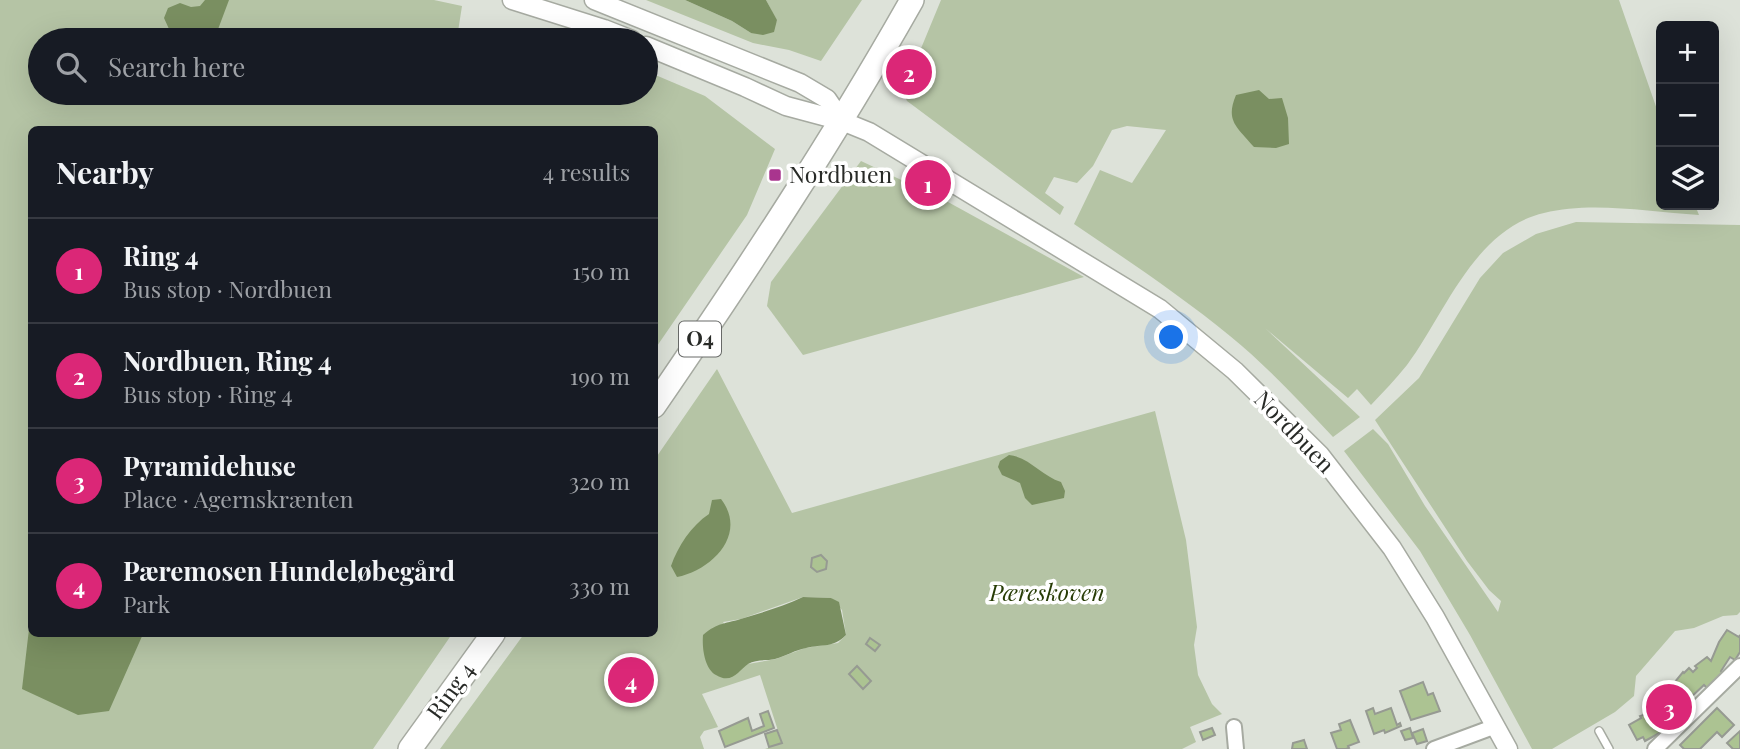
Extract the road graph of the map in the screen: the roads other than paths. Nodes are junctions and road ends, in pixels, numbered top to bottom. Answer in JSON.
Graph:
{"nodes":[{"id":1,"x":512,"y":0,"type":"edge"},
{"id":2,"x":594,"y":0,"type":"edge"},
{"id":3,"x":912,"y":0,"type":"edge"},
{"id":4,"x":601,"y":28,"type":"edge"},
{"id":5,"x":658,"y":51,"type":"edge"},
{"id":6,"x":842,"y":121,"type":"junction"},
{"id":7,"x":658,"y":400,"type":"edge"},
{"id":8,"x":491,"y":637,"type":"edge"},
{"id":9,"x":1740,"y":666,"type":"edge"},
{"id":10,"x":1496,"y":726,"type":"junction"},
{"id":11,"x":1234,"y":727,"type":"dead end"},
{"id":12,"x":1599,"y":731,"type":"dead end"},
{"id":13,"x":410,"y":749,"type":"edge"},
{"id":14,"x":1236,"y":749,"type":"edge"},
{"id":15,"x":1434,"y":749,"type":"edge"},
{"id":16,"x":1508,"y":749,"type":"edge"},
{"id":17,"x":1609,"y":749,"type":"edge"},
{"id":18,"x":1655,"y":749,"type":"edge"}],
"edges":[{"from":1,"to":4,"type":"street"},
{"from":2,"to":6,"type":"street"},
{"from":3,"to":6,"type":"main road","number":"O4"},
{"from":5,"to":6,"type":"street","name":"Nordbuen"},
{"from":6,"to":7,"type":"main road","number":"O4"},
{"from":6,"to":10,"type":"street","name":"Nordbuen"},
{"from":8,"to":13,"type":"main road","name":"Ring 4"},
{"from":9,"to":18,"type":"street"},
{"from":10,"to":15,"type":"street"},
{"from":10,"to":16,"type":"street","name":"Nordbuen"},
{"from":11,"to":14,"type":"street"},
{"from":12,"to":17,"type":"lane"}]}
